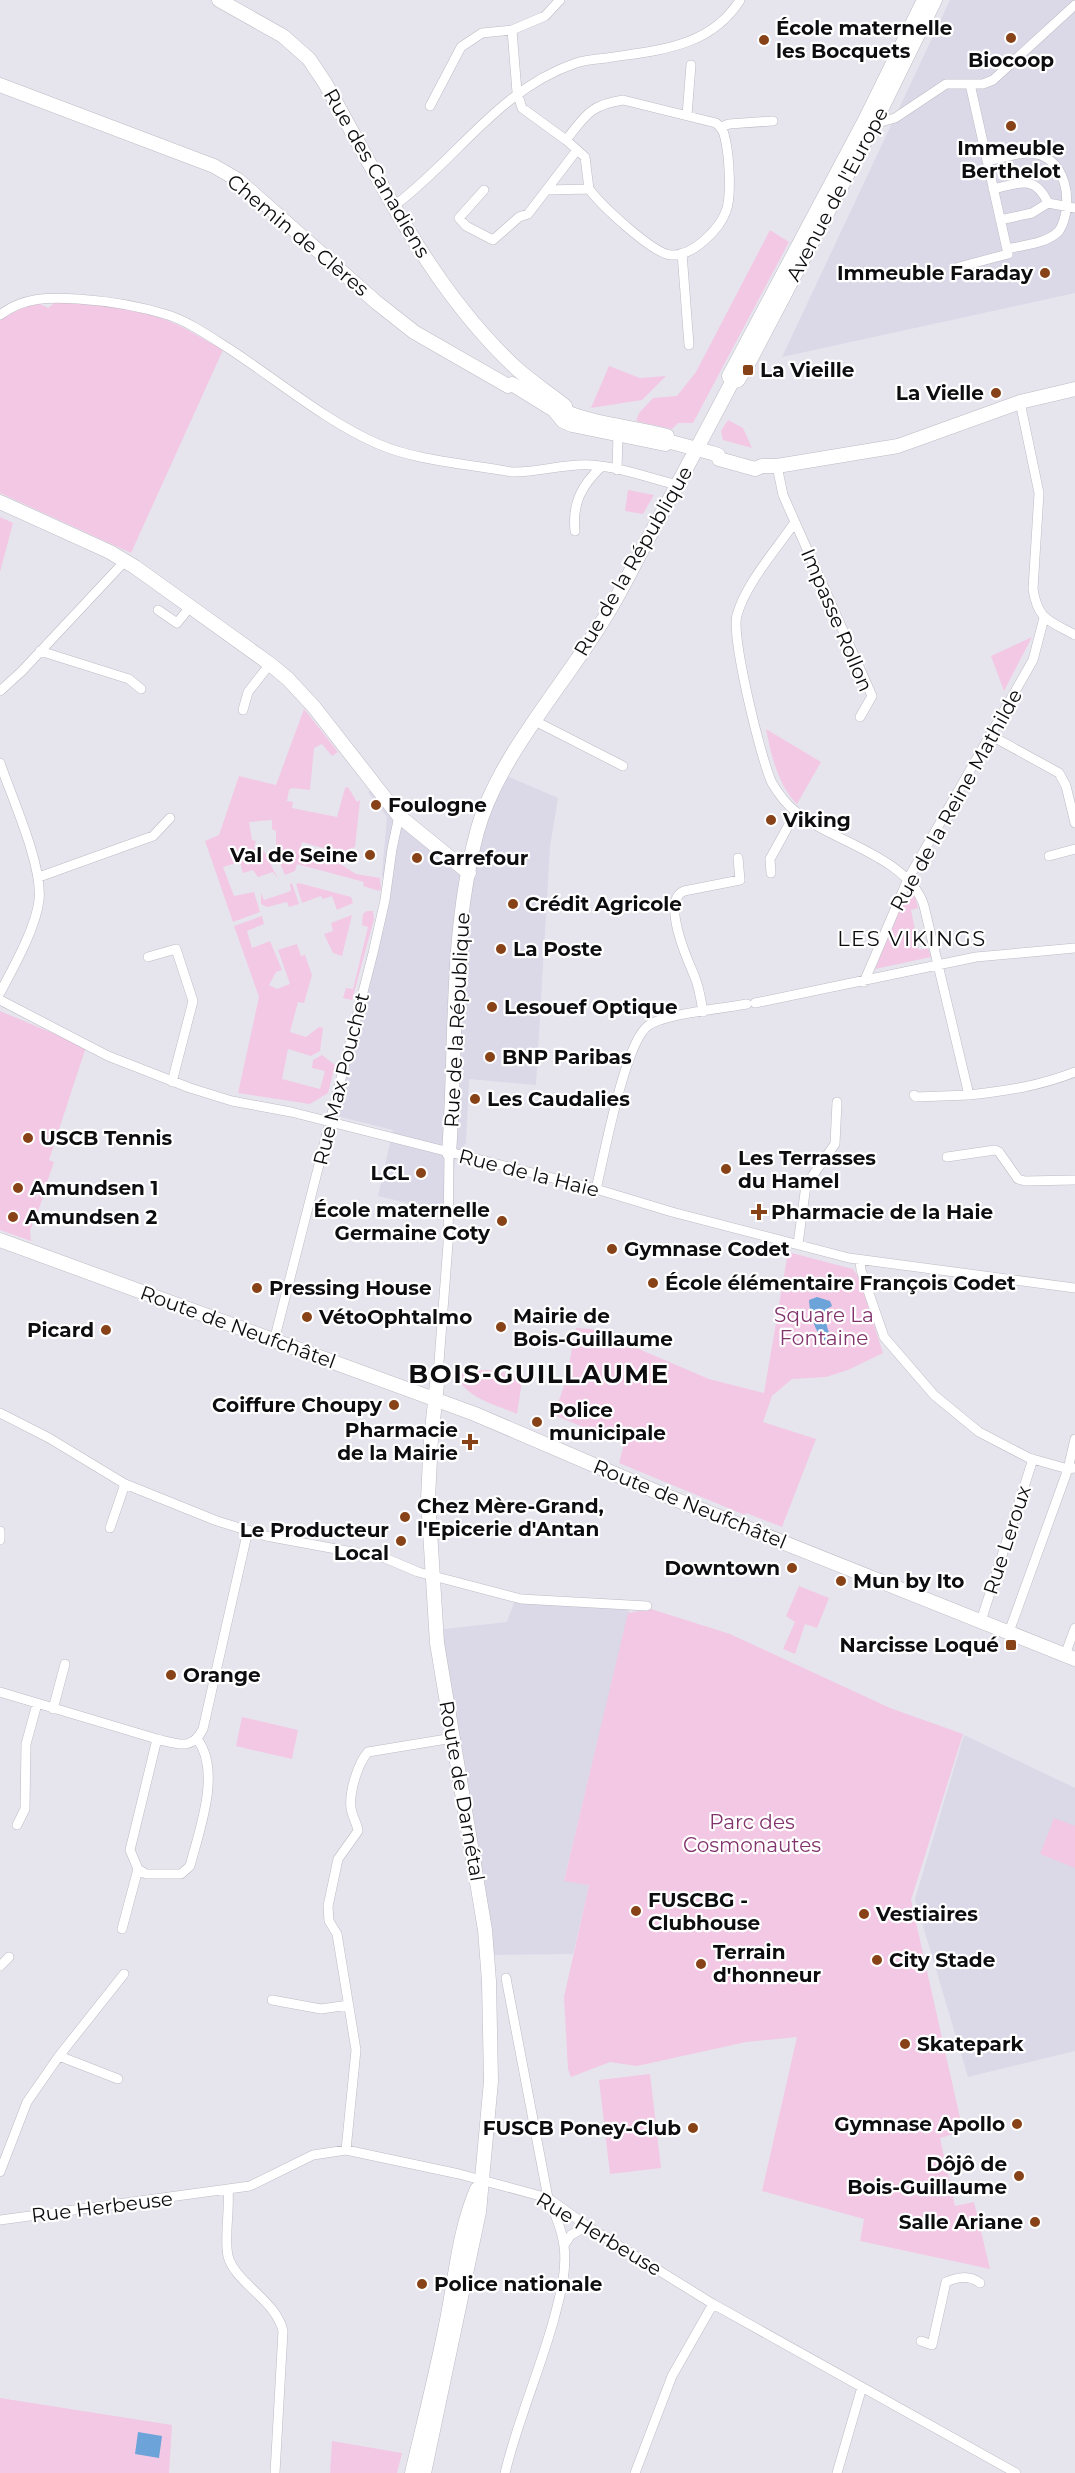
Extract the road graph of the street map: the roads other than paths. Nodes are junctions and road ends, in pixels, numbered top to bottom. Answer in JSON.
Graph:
{"nodes":[{"id":1,"x":219,"y":0,"type":"edge"},
{"id":2,"x":560,"y":0,"type":"edge"},
{"id":3,"x":740,"y":0,"type":"edge"},
{"id":4,"x":924,"y":0,"type":"edge"},
{"id":5,"x":935,"y":0,"type":"edge"},
{"id":6,"x":240,"y":5,"type":"edge"},
{"id":7,"x":1075,"y":5,"type":"edge"},
{"id":8,"x":512,"y":30,"type":"junction"},
{"id":9,"x":691,"y":65,"type":"dead end"},
{"id":10,"x":970,"y":84,"type":"junction"},
{"id":11,"x":0,"y":85,"type":"edge"},
{"id":12,"x":517,"y":93,"type":"junction"},
{"id":13,"x":430,"y":106,"type":"dead end"},
{"id":14,"x":687,"y":115,"type":"junction"},
{"id":15,"x":773,"y":121,"type":"dead end"},
{"id":16,"x":874,"y":124,"type":"junction"},
{"id":17,"x":721,"y":127,"type":"junction"},
{"id":18,"x":566,"y":140,"type":"junction"},
{"id":19,"x":578,"y":150,"type":"junction"},
{"id":20,"x":987,"y":161,"type":"junction"},
{"id":21,"x":589,"y":189,"type":"junction"},
{"id":22,"x":993,"y":189,"type":"junction"},
{"id":23,"x":484,"y":190,"type":"dead end"},
{"id":24,"x":547,"y":190,"type":"junction"},
{"id":25,"x":1048,"y":203,"type":"junction"},
{"id":26,"x":394,"y":206,"type":"junction"},
{"id":27,"x":1073,"y":207,"type":"edge"},
{"id":28,"x":1000,"y":220,"type":"junction"},
{"id":29,"x":1007,"y":252,"type":"junction"},
{"id":30,"x":682,"y":253,"type":"junction"},
{"id":31,"x":959,"y":267,"type":"dead end"},
{"id":32,"x":0,"y":315,"type":"edge"},
{"id":33,"x":689,"y":345,"type":"dead end"},
{"id":34,"x":516,"y":368,"type":"junction"},
{"id":35,"x":732,"y":382,"type":"junction"},
{"id":36,"x":512,"y":384,"type":"junction"},
{"id":37,"x":1075,"y":389,"type":"edge"},
{"id":38,"x":548,"y":400,"type":"junction"},
{"id":39,"x":1020,"y":402,"type":"junction"},
{"id":40,"x":561,"y":414,"type":"junction"},
{"id":41,"x":618,"y":435,"type":"junction"},
{"id":42,"x":667,"y":441,"type":"junction"},
{"id":43,"x":697,"y":449,"type":"junction"},
{"id":44,"x":777,"y":466,"type":"junction"},
{"id":45,"x":601,"y":467,"type":"junction"},
{"id":46,"x":617,"y":470,"type":"junction"},
{"id":47,"x":677,"y":485,"type":"junction"},
{"id":48,"x":0,"y":502,"type":"edge"},
{"id":49,"x":795,"y":522,"type":"junction"},
{"id":50,"x":575,"y":531,"type":"dead end"},
{"id":51,"x":125,"y":561,"type":"junction"},
{"id":52,"x":190,"y":607,"type":"junction"},
{"id":53,"x":158,"y":610,"type":"dead end"},
{"id":54,"x":1044,"y":618,"type":"junction"},
{"id":55,"x":1075,"y":635,"type":"edge"},
{"id":56,"x":40,"y":651,"type":"junction"},
{"id":57,"x":270,"y":664,"type":"junction"},
{"id":58,"x":141,"y":689,"type":"dead end"},
{"id":59,"x":0,"y":691,"type":"edge"},
{"id":60,"x":243,"y":710,"type":"dead end"},
{"id":61,"x":860,"y":717,"type":"dead end"},
{"id":62,"x":535,"y":722,"type":"junction"},
{"id":63,"x":990,"y":735,"type":"junction"},
{"id":64,"x":0,"y":763,"type":"edge"},
{"id":65,"x":622,"y":766,"type":"dead end"},
{"id":66,"x":796,"y":812,"type":"junction"},
{"id":67,"x":399,"y":816,"type":"junction"},
{"id":68,"x":170,"y":818,"type":"dead end"},
{"id":69,"x":1075,"y":823,"type":"edge"},
{"id":70,"x":1075,"y":849,"type":"edge"},
{"id":71,"x":1049,"y":856,"type":"dead end"},
{"id":72,"x":738,"y":858,"type":"dead end"},
{"id":73,"x":469,"y":873,"type":"junction"},
{"id":74,"x":771,"y":873,"type":"dead end"},
{"id":75,"x":39,"y":877,"type":"junction"},
{"id":76,"x":908,"y":879,"type":"junction"},
{"id":77,"x":1075,"y":948,"type":"edge"},
{"id":78,"x":148,"y":957,"type":"dead end"},
{"id":79,"x":938,"y":966,"type":"junction"},
{"id":80,"x":864,"y":982,"type":"junction"},
{"id":81,"x":0,"y":993,"type":"edge"},
{"id":82,"x":0,"y":1000,"type":"edge"},
{"id":83,"x":703,"y":1012,"type":"junction"},
{"id":84,"x":1075,"y":1072,"type":"edge"},
{"id":85,"x":172,"y":1082,"type":"junction"},
{"id":86,"x":914,"y":1095,"type":"dead end"},
{"id":87,"x":969,"y":1095,"type":"junction"},
{"id":88,"x":837,"y":1102,"type":"dead end"},
{"id":89,"x":329,"y":1122,"type":"junction"},
{"id":90,"x":449,"y":1153,"type":"junction"},
{"id":91,"x":947,"y":1157,"type":"dead end"},
{"id":92,"x":1075,"y":1180,"type":"edge"},
{"id":93,"x":596,"y":1189,"type":"junction"},
{"id":94,"x":0,"y":1240,"type":"edge"},
{"id":95,"x":798,"y":1244,"type":"junction"},
{"id":96,"x":860,"y":1260,"type":"junction"},
{"id":97,"x":1075,"y":1288,"type":"edge"},
{"id":98,"x":274,"y":1341,"type":"junction"},
{"id":99,"x":438,"y":1375,"type":"joint"},
{"id":100,"x":436,"y":1400,"type":"junction"},
{"id":101,"x":0,"y":1413,"type":"edge"},
{"id":102,"x":1075,"y":1439,"type":"edge"},
{"id":103,"x":1033,"y":1459,"type":"junction"},
{"id":104,"x":1072,"y":1469,"type":"edge"},
{"id":105,"x":125,"y":1484,"type":"junction"},
{"id":106,"x":110,"y":1528,"type":"dead end"},
{"id":107,"x":248,"y":1530,"type":"junction"},
{"id":108,"x":0,"y":1531,"type":"edge"},
{"id":109,"x":0,"y":1540,"type":"edge"},
{"id":110,"x":432,"y":1575,"type":"junction"},
{"id":111,"x":647,"y":1606,"type":"dead end"},
{"id":112,"x":981,"y":1621,"type":"junction"},
{"id":113,"x":1075,"y":1628,"type":"edge"},
{"id":114,"x":1009,"y":1632,"type":"junction"},
{"id":115,"x":1070,"y":1657,"type":"edge"},
{"id":116,"x":65,"y":1664,"type":"dead end"},
{"id":117,"x":0,"y":1692,"type":"edge"},
{"id":118,"x":37,"y":1704,"type":"junction"},
{"id":119,"x":53,"y":1709,"type":"junction"},
{"id":120,"x":453,"y":1738,"type":"junction"},
{"id":121,"x":158,"y":1739,"type":"junction"},
{"id":122,"x":197,"y":1739,"type":"junction"},
{"id":123,"x":17,"y":1825,"type":"dead end"},
{"id":124,"x":138,"y":1869,"type":"junction"},
{"id":125,"x":122,"y":1929,"type":"dead end"},
{"id":126,"x":9,"y":1957,"type":"dead end"},
{"id":127,"x":0,"y":1966,"type":"edge"},
{"id":128,"x":124,"y":1974,"type":"dead end"},
{"id":129,"x":506,"y":1978,"type":"dead end"},
{"id":130,"x":272,"y":2000,"type":"dead end"},
{"id":131,"x":349,"y":2005,"type":"junction"},
{"id":132,"x":59,"y":2056,"type":"junction"},
{"id":133,"x":118,"y":2079,"type":"dead end"},
{"id":134,"x":346,"y":2150,"type":"junction"},
{"id":135,"x":0,"y":2172,"type":"edge"},
{"id":136,"x":481,"y":2182,"type":"junction"},
{"id":137,"x":228,"y":2190,"type":"junction"},
{"id":138,"x":548,"y":2198,"type":"junction"},
{"id":139,"x":0,"y":2220,"type":"edge"},
{"id":140,"x":587,"y":2226,"type":"junction"},
{"id":141,"x":564,"y":2245,"type":"junction"},
{"id":142,"x":980,"y":2283,"type":"dead end"},
{"id":143,"x":713,"y":2304,"type":"junction"},
{"id":144,"x":921,"y":2340,"type":"dead end"},
{"id":145,"x":862,"y":2387,"type":"junction"},
{"id":146,"x":1013,"y":2472,"type":"edge"},
{"id":147,"x":275,"y":2473,"type":"edge"},
{"id":148,"x":412,"y":2473,"type":"edge"},
{"id":149,"x":424,"y":2473,"type":"edge"},
{"id":150,"x":505,"y":2473,"type":"edge"},
{"id":151,"x":636,"y":2473,"type":"edge"},
{"id":152,"x":837,"y":2473,"type":"edge"}],
"edges":[{"from":1,"to":6,"type":"main road","name":"Rue des Canadiens"},
{"from":2,"to":8,"type":"street"},
{"from":3,"to":12,"type":"street"},
{"from":4,"to":35,"type":"main road","name":"Avenue de l'Europe"},
{"from":5,"to":16,"type":"main road","name":"Avenue de l'Europe"},
{"from":6,"to":26,"type":"main road","name":"Rue des Canadiens"},
{"from":7,"to":10,"type":"street"},
{"from":8,"to":12,"type":"street"},
{"from":8,"to":13,"type":"street"},
{"from":9,"to":14,"type":"street"},
{"from":10,"to":16,"type":"street"},
{"from":10,"to":20,"type":"street"},
{"from":11,"to":36,"type":"main road","name":"Chemin de Clères"},
{"from":12,"to":18,"type":"street"},
{"from":12,"to":26,"type":"street"},
{"from":14,"to":17,"type":"street"},
{"from":14,"to":18,"type":"street"},
{"from":15,"to":17,"type":"street"},
{"from":16,"to":35,"type":"main road","name":"Avenue de l'Europe"},
{"from":17,"to":30,"type":"street"},
{"from":18,"to":19,"type":"street"},
{"from":19,"to":21,"type":"street"},
{"from":19,"to":24,"type":"street"},
{"from":20,"to":22,"type":"street"},
{"from":20,"to":27,"type":"street"},
{"from":21,"to":24,"type":"street"},
{"from":21,"to":30,"type":"street"},
{"from":22,"to":25,"type":"street"},
{"from":22,"to":28,"type":"street"},
{"from":23,"to":24,"type":"street"},
{"from":25,"to":27,"type":"street"},
{"from":25,"to":28,"type":"street"},
{"from":26,"to":34,"type":"main road","name":"Rue des Canadiens"},
{"from":27,"to":29,"type":"street"},
{"from":28,"to":29,"type":"street"},
{"from":29,"to":31,"type":"street"},
{"from":30,"to":33,"type":"street"},
{"from":32,"to":45,"type":"street"},
{"from":34,"to":36,"type":"main road"},
{"from":34,"to":38,"type":"main road","name":"Rue des Canadiens"},
{"from":35,"to":43,"type":"main road","name":"Avenue de l'Europe"},
{"from":36,"to":38,"type":"main road","name":"Chemin de Clères"},
{"from":37,"to":39,"type":"main road","name":"Chemin de Clères"},
{"from":38,"to":40,"type":"main road","name":"Chemin de Clères"},
{"from":39,"to":44,"type":"main road","name":"Chemin de Clères"},
{"from":39,"to":54,"type":"street"},
{"from":40,"to":41,"type":"main road","name":"Chemin de Clères"},
{"from":40,"to":42,"type":"main road","name":"Chemin de Clères"},
{"from":41,"to":42,"type":"main road","name":"Chemin de Clères"},
{"from":41,"to":46,"type":"street"},
{"from":42,"to":43,"type":"main road","name":"Chemin de Clères"},
{"from":43,"to":44,"type":"main road","name":"Chemin de Clères"},
{"from":43,"to":47,"type":"main road","name":"Rue de la République"},
{"from":44,"to":49,"type":"street"},
{"from":45,"to":46,"type":"street"},
{"from":45,"to":50,"type":"street"},
{"from":46,"to":47,"type":"street"},
{"from":47,"to":62,"type":"main road","name":"Rue de la République"},
{"from":48,"to":51,"type":"main road"},
{"from":49,"to":61,"type":"street","name":"Impasse Rollon"},
{"from":49,"to":66,"type":"street"},
{"from":51,"to":52,"type":"main road"},
{"from":51,"to":56,"type":"street"},
{"from":52,"to":53,"type":"street"},
{"from":52,"to":57,"type":"main road"},
{"from":54,"to":55,"type":"street"},
{"from":54,"to":63,"type":"street","name":"Rue de la Reine Mathilde"},
{"from":56,"to":58,"type":"street"},
{"from":56,"to":59,"type":"street"},
{"from":57,"to":60,"type":"street"},
{"from":57,"to":67,"type":"main road"},
{"from":62,"to":65,"type":"street"},
{"from":62,"to":73,"type":"main road","name":"Rue de la République"},
{"from":63,"to":69,"type":"street"},
{"from":63,"to":76,"type":"street","name":"Rue de la Reine Mathilde"},
{"from":64,"to":75,"type":"street"},
{"from":66,"to":74,"type":"street"},
{"from":66,"to":76,"type":"street"},
{"from":67,"to":73,"type":"main road"},
{"from":67,"to":89,"type":"street","name":"Rue Max Pouchet"},
{"from":68,"to":75,"type":"street"},
{"from":70,"to":71,"type":"street"},
{"from":72,"to":83,"type":"street"},
{"from":73,"to":90,"type":"main road","name":"Rue de la République"},
{"from":75,"to":81,"type":"street"},
{"from":76,"to":79,"type":"street"},
{"from":76,"to":80,"type":"street","name":"Rue de la Reine Mathilde"},
{"from":77,"to":79,"type":"street"},
{"from":78,"to":85,"type":"street"},
{"from":79,"to":80,"type":"street"},
{"from":79,"to":87,"type":"street"},
{"from":80,"to":83,"type":"street"},
{"from":82,"to":85,"type":"street","name":"Rue de la Haie"},
{"from":83,"to":93,"type":"street"},
{"from":84,"to":87,"type":"street"},
{"from":85,"to":89,"type":"street","name":"Rue de la Haie"},
{"from":86,"to":87,"type":"street"},
{"from":88,"to":95,"type":"street"},
{"from":89,"to":90,"type":"street","name":"Rue de la Haie"},
{"from":89,"to":98,"type":"street","name":"Rue Max Pouchet"},
{"from":90,"to":93,"type":"street","name":"Rue de la Haie"},
{"from":90,"to":99,"type":"street","name":"Rue de la République"},
{"from":91,"to":92,"type":"street"},
{"from":93,"to":95,"type":"street","name":"Rue de la Haie"},
{"from":94,"to":98,"type":"main road","name":"Route de Neufchâtel"},
{"from":95,"to":96,"type":"street","name":"Rue de la Haie"},
{"from":96,"to":97,"type":"street","name":"Rue de la Haie"},
{"from":96,"to":103,"type":"street"},
{"from":98,"to":100,"type":"main road","name":"Route de Neufchâtel"},
{"from":99,"to":100,"type":"main road","name":"Rue de la République"},
{"from":100,"to":110,"type":"main road","name":"Route de Darnétal"},
{"from":100,"to":112,"type":"main road","name":"Route de Neufchâtel"},
{"from":101,"to":105,"type":"street"},
{"from":102,"to":104,"type":"street"},
{"from":103,"to":104,"type":"street"},
{"from":103,"to":112,"type":"street","name":"Rue Leroux"},
{"from":104,"to":114,"type":"street"},
{"from":105,"to":106,"type":"street"},
{"from":105,"to":107,"type":"street"},
{"from":107,"to":110,"type":"street"},
{"from":107,"to":122,"type":"street"},
{"from":108,"to":109,"type":"street"},
{"from":110,"to":111,"type":"street"},
{"from":110,"to":120,"type":"main road","name":"Route de Darnétal"},
{"from":112,"to":114,"type":"main road","name":"Route de Neufchâtel"},
{"from":113,"to":115,"type":"street"},
{"from":114,"to":115,"type":"main road","name":"Route de Neufchâtel"},
{"from":116,"to":119,"type":"street"},
{"from":117,"to":118,"type":"street"},
{"from":118,"to":119,"type":"street"},
{"from":118,"to":123,"type":"street"},
{"from":119,"to":121,"type":"street"},
{"from":120,"to":131,"type":"street"},
{"from":120,"to":136,"type":"main road","name":"Route de Darnétal"},
{"from":121,"to":122,"type":"street"},
{"from":121,"to":124,"type":"street"},
{"from":122,"to":124,"type":"street"},
{"from":124,"to":125,"type":"street"},
{"from":126,"to":127,"type":"street"},
{"from":128,"to":132,"type":"street"},
{"from":129,"to":138,"type":"street"},
{"from":130,"to":131,"type":"street"},
{"from":131,"to":134,"type":"street"},
{"from":132,"to":133,"type":"street"},
{"from":132,"to":135,"type":"street"},
{"from":134,"to":136,"type":"street","name":"Rue Herbeuse"},
{"from":134,"to":137,"type":"street","name":"Rue Herbeuse"},
{"from":136,"to":138,"type":"street","name":"Rue Herbeuse"},
{"from":136,"to":148,"type":"main road","name":"Route de Darnétal"},
{"from":136,"to":149,"type":"main road","name":"Route de Darnétal"},
{"from":137,"to":139,"type":"street","name":"Rue Herbeuse"},
{"from":137,"to":147,"type":"street"},
{"from":138,"to":140,"type":"street","name":"Rue Herbeuse"},
{"from":138,"to":141,"type":"street"},
{"from":140,"to":141,"type":"street"},
{"from":140,"to":143,"type":"street","name":"Rue Herbeuse"},
{"from":141,"to":150,"type":"street"},
{"from":142,"to":144,"type":"street"},
{"from":143,"to":145,"type":"street","name":"Rue Herbeuse"},
{"from":143,"to":151,"type":"street"},
{"from":145,"to":146,"type":"street","name":"Rue Herbeuse"},
{"from":145,"to":152,"type":"street"}]}
